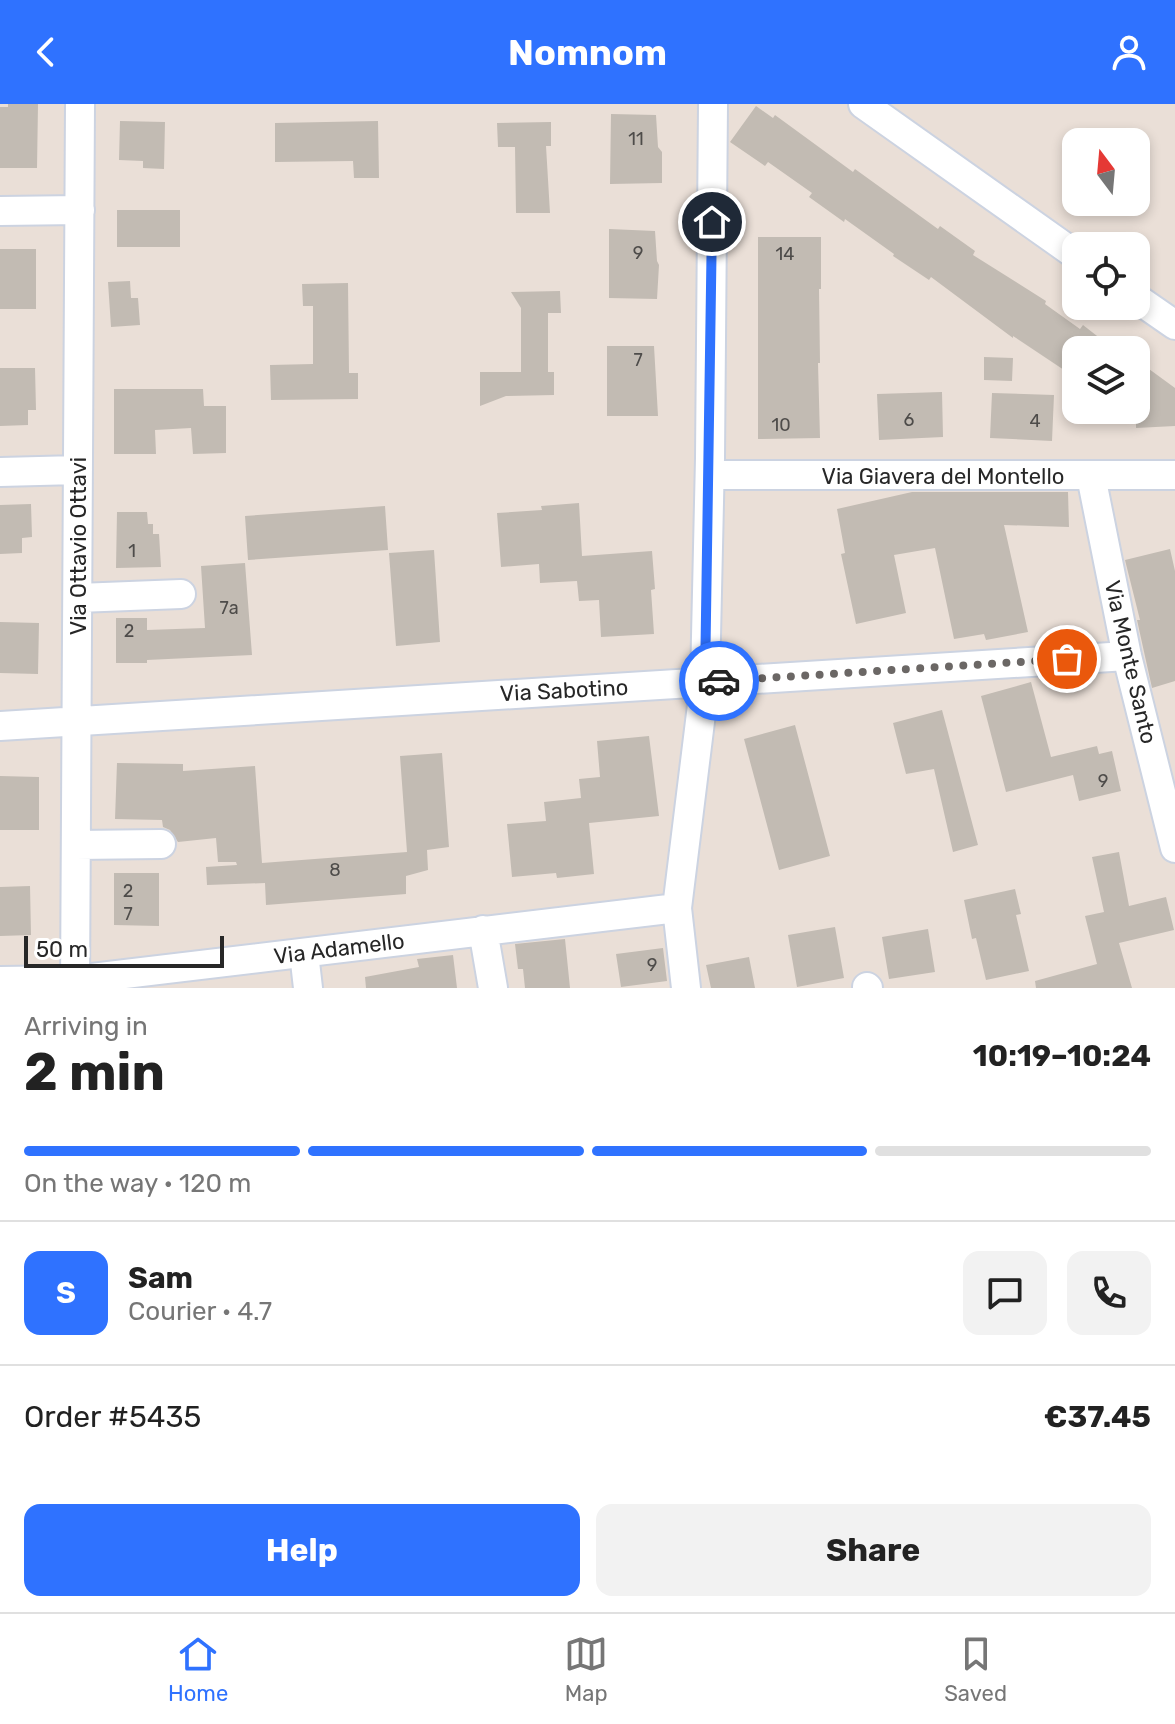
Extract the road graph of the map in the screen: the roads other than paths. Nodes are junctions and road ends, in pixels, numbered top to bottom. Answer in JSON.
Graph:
{"nodes":[{"id":1,"x":80,"y":104,"type":"edge"},
{"id":2,"x":713,"y":104,"type":"edge"},
{"id":3,"x":863,"y":104,"type":"edge"},
{"id":4,"x":80,"y":210,"type":"junction"},
{"id":5,"x":0,"y":211,"type":"edge"},
{"id":6,"x":1062,"y":245,"type":"edge"},
{"id":7,"x":1150,"y":308,"type":"edge"},
{"id":8,"x":1175,"y":325,"type":"edge"},
{"id":9,"x":78,"y":470,"type":"junction"},
{"id":10,"x":0,"y":472,"type":"edge"},
{"id":11,"x":710,"y":475,"type":"junction"},
{"id":12,"x":1175,"y":475,"type":"edge"},
{"id":13,"x":1091,"y":476,"type":"junction"},
{"id":14,"x":181,"y":594,"type":"dead end"},
{"id":15,"x":78,"y":598,"type":"junction"},
{"id":16,"x":1127,"y":656,"type":"junction"},
{"id":17,"x":705,"y":681,"type":"junction"},
{"id":18,"x":77,"y":722,"type":"junction"},
{"id":19,"x":0,"y":726,"type":"edge"},
{"id":20,"x":161,"y":844,"type":"dead end"},
{"id":21,"x":76,"y":845,"type":"junction"},
{"id":22,"x":1175,"y":848,"type":"edge"},
{"id":23,"x":677,"y":908,"type":"junction"},
{"id":24,"x":483,"y":930,"type":"junction"},
{"id":25,"x":304,"y":953,"type":"junction"},
{"id":26,"x":0,"y":981,"type":"edge"},
{"id":27,"x":75,"y":984,"type":"edge"},
{"id":28,"x":308,"y":988,"type":"edge"},
{"id":29,"x":493,"y":988,"type":"edge"},
{"id":30,"x":686,"y":988,"type":"edge"}],
"edges":[{"from":1,"to":4,"type":"street","name":"Via Ottavio Ottavi"},
{"from":2,"to":11,"type":"street"},
{"from":3,"to":6,"type":"street"},
{"from":4,"to":5,"type":"street"},
{"from":4,"to":9,"type":"street","name":"Via Ottavio Ottavi"},
{"from":7,"to":8,"type":"street"},
{"from":9,"to":10,"type":"street"},
{"from":9,"to":15,"type":"street","name":"Via Ottavio Ottavi"},
{"from":11,"to":13,"type":"street","name":"Via Giavera del Montello"},
{"from":11,"to":17,"type":"street"},
{"from":12,"to":13,"type":"street","name":"Via Giavera del Montello"},
{"from":13,"to":16,"type":"street","name":"Via Monte Santo"},
{"from":14,"to":15,"type":"street"},
{"from":15,"to":18,"type":"street","name":"Via Ottavio Ottavi"},
{"from":16,"to":17,"type":"street","name":"Via Sabotino"},
{"from":16,"to":22,"type":"street","name":"Via Monte Santo"},
{"from":17,"to":18,"type":"street","name":"Via Sabotino"},
{"from":17,"to":23,"type":"street"},
{"from":18,"to":19,"type":"street","name":"Via Sabotino"},
{"from":18,"to":21,"type":"street","name":"Via Ottavio Ottavi"},
{"from":20,"to":21,"type":"street"},
{"from":21,"to":27,"type":"street","name":"Via Ottavio Ottavi"},
{"from":23,"to":24,"type":"street","name":"Via Adamello"},
{"from":23,"to":30,"type":"street"},
{"from":24,"to":25,"type":"street","name":"Via Adamello"},
{"from":24,"to":29,"type":"street"},
{"from":25,"to":27,"type":"street","name":"Via Adamello"},
{"from":25,"to":28,"type":"street"},
{"from":26,"to":27,"type":"street","name":"Via Adamello"}]}
